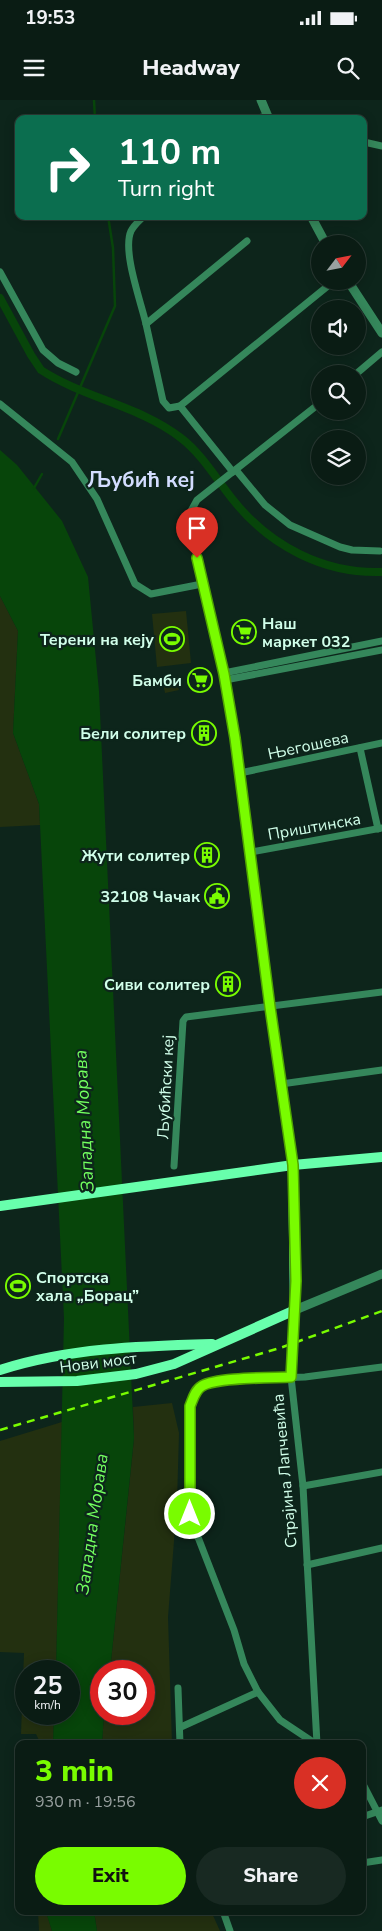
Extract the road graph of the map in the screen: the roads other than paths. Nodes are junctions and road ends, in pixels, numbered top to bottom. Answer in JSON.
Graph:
{"nodes":[{"id":1,"x":262,"y":100,"type":"edge"},
{"id":2,"x":267,"y":115,"type":"edge"},
{"id":3,"x":367,"y":143,"type":"edge"},
{"id":4,"x":382,"y":146,"type":"edge"},
{"id":5,"x":140,"y":220,"type":"edge"},
{"id":6,"x":313,"y":220,"type":"edge"},
{"id":7,"x":321,"y":235,"type":"edge"},
{"id":8,"x":247,"y":241,"type":"dead end"},
{"id":9,"x":0,"y":272,"type":"edge"},
{"id":10,"x":323,"y":290,"type":"edge"},
{"id":11,"x":354,"y":290,"type":"edge"},
{"id":12,"x":147,"y":327,"type":"junction"},
{"id":13,"x":381,"y":329,"type":"edge"},
{"id":14,"x":382,"y":352,"type":"edge"},
{"id":15,"x":366,"y":366,"type":"edge"},
{"id":16,"x":76,"y":372,"type":"dead end"},
{"id":17,"x":0,"y":404,"type":"edge"},
{"id":18,"x":180,"y":406,"type":"junction"},
{"id":19,"x":311,"y":410,"type":"edge"},
{"id":20,"x":235,"y":471,"type":"junction"},
{"id":21,"x":380,"y":551,"type":"dead end"},
{"id":22,"x":202,"y":584,"type":"junction"},
{"id":23,"x":382,"y":640,"type":"edge"},
{"id":24,"x":382,"y":650,"type":"edge"},
{"id":25,"x":225,"y":677,"type":"junction"},
{"id":26,"x":382,"y":743,"type":"edge"},
{"id":27,"x":360,"y":748,"type":"junction"},
{"id":28,"x":240,"y":773,"type":"junction"},
{"id":29,"x":380,"y":828,"type":"edge"},
{"id":30,"x":251,"y":852,"type":"junction"},
{"id":31,"x":382,"y":992,"type":"edge"},
{"id":32,"x":270,"y":1007,"type":"junction"},
{"id":33,"x":382,"y":1070,"type":"edge"},
{"id":34,"x":280,"y":1084,"type":"junction"},
{"id":35,"x":382,"y":1157,"type":"edge"},
{"id":36,"x":293,"y":1165,"type":"junction"},
{"id":37,"x":174,"y":1166,"type":"dead end"},
{"id":38,"x":4,"y":1205,"type":"edge"},
{"id":39,"x":382,"y":1274,"type":"edge"},
{"id":40,"x":295,"y":1310,"type":"junction"},
{"id":41,"x":195,"y":1349,"type":"junction"},
{"id":42,"x":382,"y":1367,"type":"edge"},
{"id":43,"x":0,"y":1370,"type":"edge"},
{"id":44,"x":291,"y":1377,"type":"junction"},
{"id":45,"x":0,"y":1382,"type":"edge"},
{"id":46,"x":382,"y":1472,"type":"edge"},
{"id":47,"x":303,"y":1486,"type":"junction"},
{"id":48,"x":382,"y":1548,"type":"edge"},
{"id":49,"x":307,"y":1565,"type":"junction"},
{"id":50,"x":178,"y":1688,"type":"dead end"},
{"id":51,"x":258,"y":1692,"type":"junction"},
{"id":52,"x":181,"y":1727,"type":"junction"},
{"id":53,"x":179,"y":1740,"type":"edge"},
{"id":54,"x":311,"y":1740,"type":"edge"},
{"id":55,"x":317,"y":1740,"type":"edge"},
{"id":56,"x":366,"y":1788,"type":"edge"},
{"id":57,"x":380,"y":1810,"type":"edge"},
{"id":58,"x":366,"y":1815,"type":"edge"},
{"id":59,"x":382,"y":1821,"type":"edge"},
{"id":60,"x":382,"y":1860,"type":"edge"},
{"id":61,"x":366,"y":1863,"type":"edge"},
{"id":62,"x":224,"y":1915,"type":"edge"},
{"id":63,"x":230,"y":1931,"type":"edge"}],
"edges":[{"from":1,"to":2,"type":"street"},
{"from":3,"to":4,"type":"street"},
{"from":5,"to":12,"type":"street"},
{"from":6,"to":7,"type":"street"},
{"from":8,"to":12,"type":"street"},
{"from":9,"to":16,"type":"street"},
{"from":10,"to":18,"type":"street"},
{"from":11,"to":13,"type":"street"},
{"from":12,"to":18,"type":"street"},
{"from":14,"to":15,"type":"street"},
{"from":17,"to":22,"type":"street"},
{"from":18,"to":20,"type":"street"},
{"from":19,"to":20,"type":"street"},
{"from":20,"to":21,"type":"street"},
{"from":20,"to":22,"type":"street"},
{"from":22,"to":25,"type":"street"},
{"from":23,"to":25,"type":"street"},
{"from":24,"to":25,"type":"street"},
{"from":25,"to":28,"type":"street"},
{"from":26,"to":27,"type":"street","name":"Његошева"},
{"from":27,"to":28,"type":"street","name":"Његошева"},
{"from":27,"to":29,"type":"street"},
{"from":28,"to":30,"type":"street"},
{"from":29,"to":30,"type":"street","name":"Приштинска"},
{"from":30,"to":32,"type":"street"},
{"from":31,"to":32,"type":"street"},
{"from":32,"to":34,"type":"street"},
{"from":32,"to":37,"type":"street","name":"Љубићски кеј"},
{"from":33,"to":34,"type":"street"},
{"from":34,"to":36,"type":"street"},
{"from":35,"to":36,"type":"main road"},
{"from":36,"to":38,"type":"main road"},
{"from":36,"to":40,"type":"main road","name":"Страјина Лапчевића"},
{"from":39,"to":40,"type":"street"},
{"from":40,"to":41,"type":"main road"},
{"from":40,"to":44,"type":"street","name":"Страјина Лапчевића"},
{"from":41,"to":43,"type":"main road","name":"Нови мост"},
{"from":41,"to":45,"type":"main road","name":"Нови мост"},
{"from":42,"to":44,"type":"street"},
{"from":44,"to":47,"type":"street","name":"Страјина Лапчевића"},
{"from":44,"to":51,"type":"street"},
{"from":46,"to":47,"type":"street"},
{"from":47,"to":49,"type":"street","name":"Страјина Лапчевића"},
{"from":48,"to":49,"type":"street"},
{"from":49,"to":55,"type":"street","name":"Страјина Лапчевића"},
{"from":50,"to":52,"type":"street"},
{"from":51,"to":52,"type":"street"},
{"from":51,"to":54,"type":"street"},
{"from":52,"to":53,"type":"street"},
{"from":56,"to":57,"type":"street"},
{"from":57,"to":58,"type":"street"},
{"from":57,"to":59,"type":"street"},
{"from":60,"to":61,"type":"street"},
{"from":62,"to":63,"type":"street"}]}
